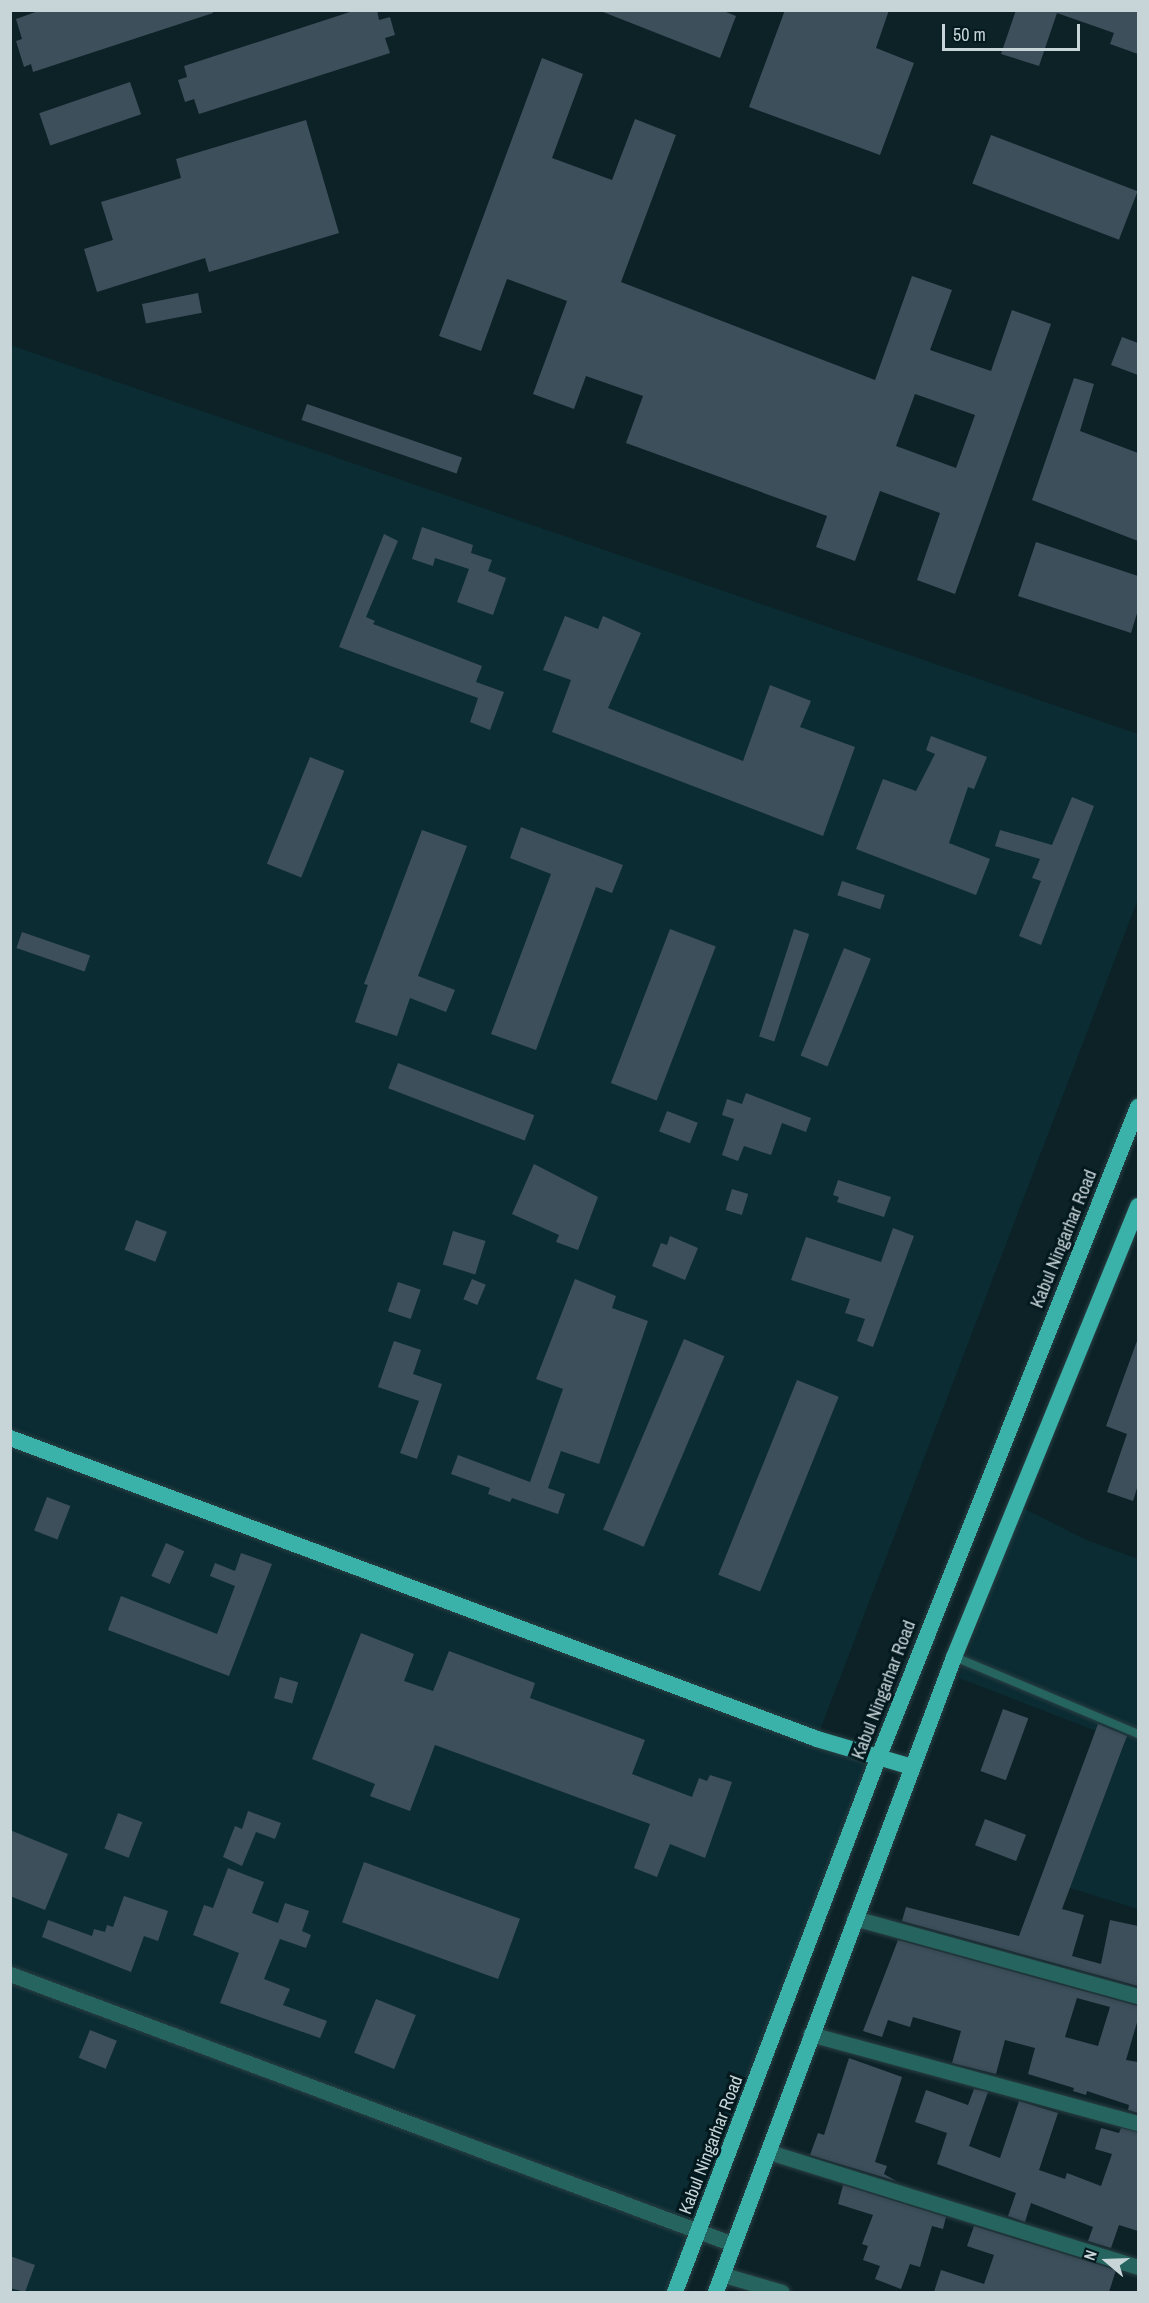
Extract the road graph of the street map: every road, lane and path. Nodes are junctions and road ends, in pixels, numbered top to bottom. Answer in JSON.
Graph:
{"nodes":[{"id":1,"x":1138,"y":1107,"type":"edge"},
{"id":2,"x":1138,"y":1206,"type":"edge"},
{"id":3,"x":10,"y":1438,"type":"edge"},
{"id":4,"x":954,"y":1657,"type":"junction"},
{"id":5,"x":1138,"y":1734,"type":"edge"},
{"id":6,"x":879,"y":1756,"type":"junction"},
{"id":7,"x":912,"y":1767,"type":"junction"},
{"id":8,"x":854,"y":1918,"type":"junction"},
{"id":9,"x":10,"y":1974,"type":"edge"},
{"id":10,"x":1138,"y":1996,"type":"edge"},
{"id":11,"x":810,"y":2034,"type":"junction"},
{"id":12,"x":1138,"y":2122,"type":"edge"},
{"id":13,"x":769,"y":2152,"type":"junction"},
{"id":14,"x":699,"y":2231,"type":"junction"},
{"id":15,"x":733,"y":2244,"type":"junction"},
{"id":16,"x":1138,"y":2266,"type":"edge"},
{"id":17,"x":724,"y":2275,"type":"junction"},
{"id":18,"x":675,"y":2292,"type":"edge"},
{"id":19,"x":716,"y":2292,"type":"edge"},
{"id":20,"x":782,"y":2292,"type":"edge"}],
"edges":[{"from":1,"to":6,"type":"highway","name":"Kabul Ningarhar Road"},
{"from":2,"to":4,"type":"highway"},
{"from":3,"to":6,"type":"highway"},
{"from":4,"to":5,"type":"lane"},
{"from":4,"to":7,"type":"highway"},
{"from":6,"to":7,"type":"highway"},
{"from":6,"to":14,"type":"highway","name":"Kabul Ningarhar Road"},
{"from":7,"to":8,"type":"highway"},
{"from":8,"to":10,"type":"street"},
{"from":8,"to":11,"type":"highway"},
{"from":9,"to":14,"type":"street"},
{"from":11,"to":12,"type":"street"},
{"from":11,"to":13,"type":"highway"},
{"from":13,"to":15,"type":"highway"},
{"from":13,"to":16,"type":"street"},
{"from":14,"to":15,"type":"street"},
{"from":14,"to":18,"type":"highway","name":"Kabul Ningarhar Road"},
{"from":15,"to":17,"type":"highway"},
{"from":17,"to":19,"type":"highway"},
{"from":17,"to":20,"type":"street"}]}
